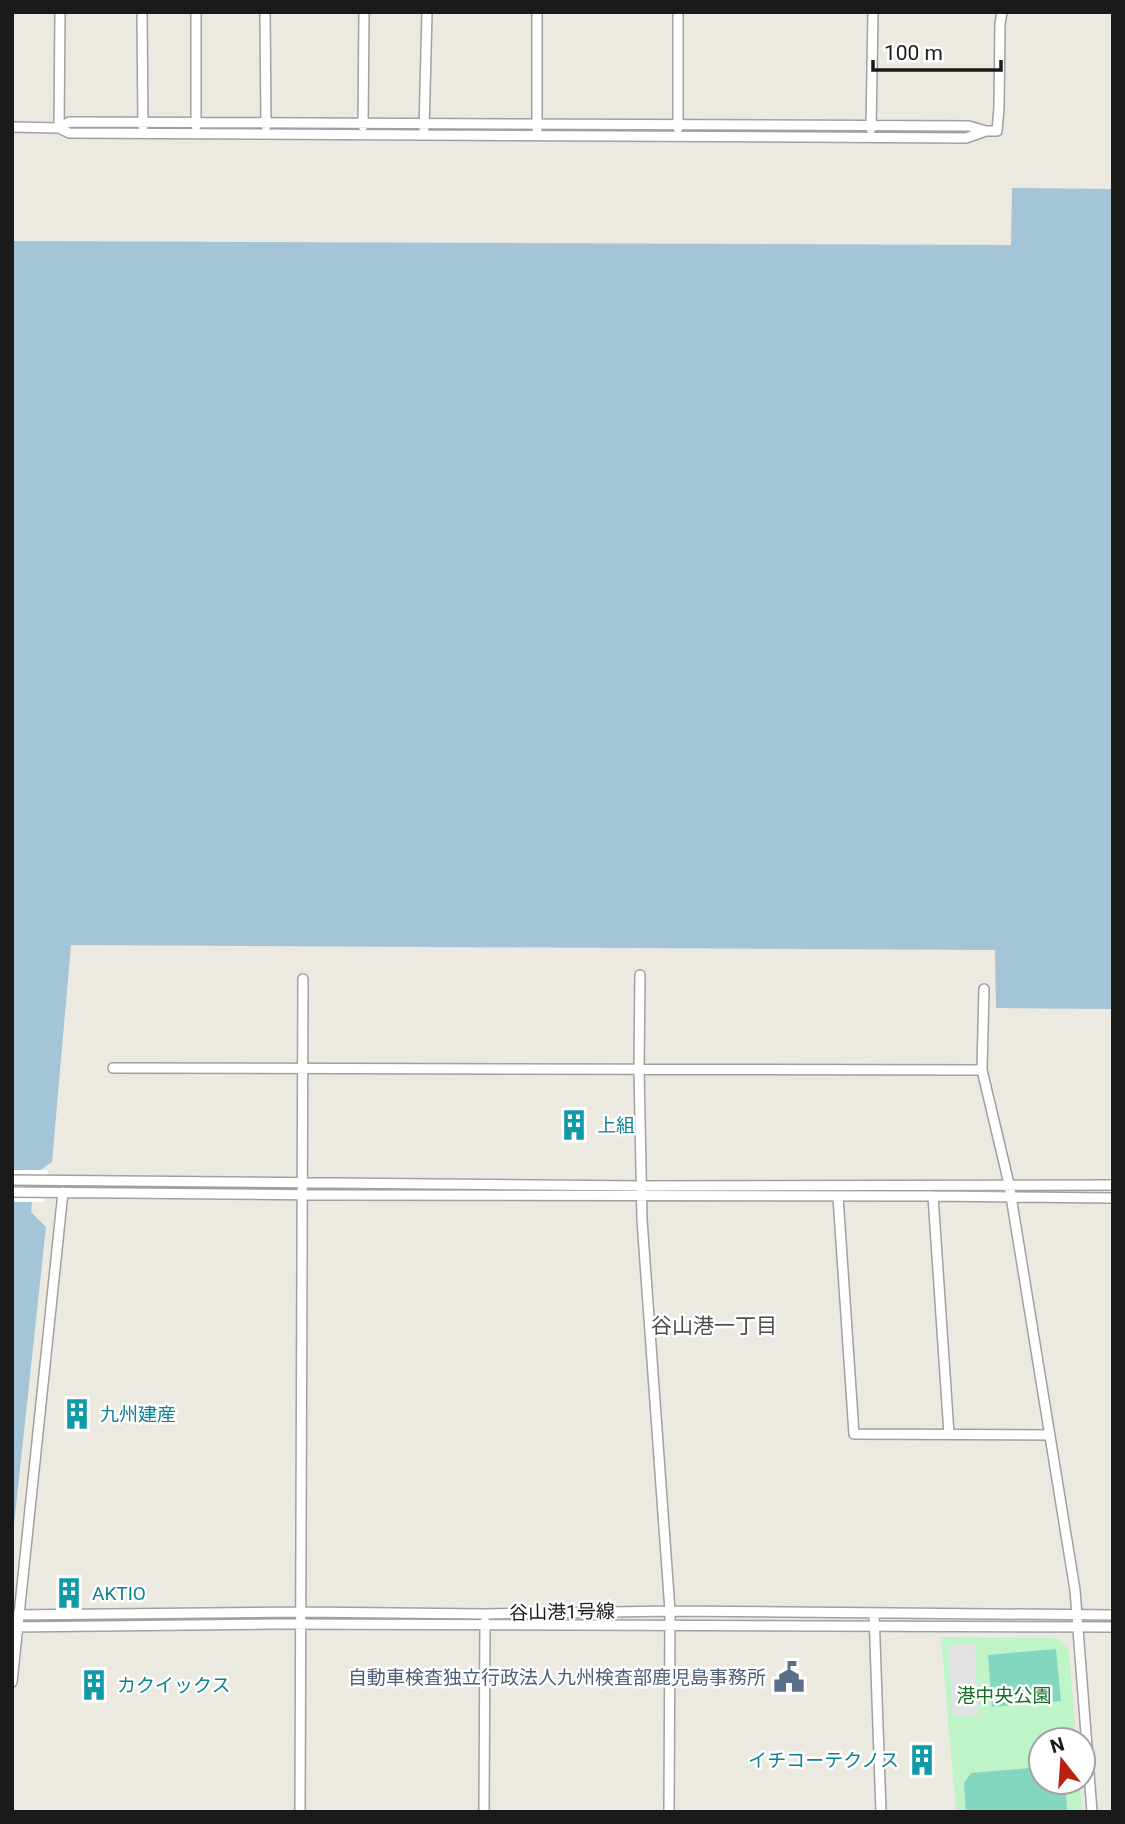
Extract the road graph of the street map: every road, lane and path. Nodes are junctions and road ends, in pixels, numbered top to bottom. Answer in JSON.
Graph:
{"nodes":[{"id":1,"x":60,"y":12,"type":"edge"},
{"id":2,"x":142,"y":12,"type":"edge"},
{"id":3,"x":196,"y":12,"type":"edge"},
{"id":4,"x":265,"y":12,"type":"edge"},
{"id":5,"x":364,"y":12,"type":"edge"},
{"id":6,"x":426,"y":12,"type":"edge"},
{"id":7,"x":537,"y":12,"type":"edge"},
{"id":8,"x":678,"y":12,"type":"edge"},
{"id":9,"x":873,"y":12,"type":"edge"},
{"id":10,"x":1002,"y":12,"type":"edge"},
{"id":11,"x":143,"y":122,"type":"junction"},
{"id":12,"x":196,"y":122,"type":"junction"},
{"id":13,"x":266,"y":123,"type":"junction"},
{"id":14,"x":363,"y":123,"type":"junction"},
{"id":15,"x":424,"y":124,"type":"junction"},
{"id":16,"x":537,"y":124,"type":"junction"},
{"id":17,"x":678,"y":125,"type":"junction"},
{"id":18,"x":872,"y":126,"type":"junction"},
{"id":19,"x":12,"y":127,"type":"edge"},
{"id":20,"x":59,"y":128,"type":"junction"},
{"id":21,"x":986,"y":131,"type":"junction"},
{"id":22,"x":143,"y":134,"type":"junction"},
{"id":23,"x":196,"y":134,"type":"junction"},
{"id":24,"x":266,"y":135,"type":"junction"},
{"id":25,"x":363,"y":135,"type":"junction"},
{"id":26,"x":424,"y":135,"type":"junction"},
{"id":27,"x":537,"y":136,"type":"junction"},
{"id":28,"x":678,"y":136,"type":"junction"},
{"id":29,"x":872,"y":138,"type":"junction"},
{"id":30,"x":640,"y":975,"type":"dead end"},
{"id":31,"x":303,"y":979,"type":"dead end"},
{"id":32,"x":984,"y":989,"type":"dead end"},
{"id":33,"x":113,"y":1068,"type":"dead end"},
{"id":34,"x":303,"y":1068,"type":"junction"},
{"id":35,"x":639,"y":1068,"type":"junction"},
{"id":36,"x":982,"y":1070,"type":"junction"},
{"id":37,"x":12,"y":1181,"type":"edge"},
{"id":38,"x":303,"y":1182,"type":"junction"},
{"id":39,"x":1009,"y":1184,"type":"junction"},
{"id":40,"x":1113,"y":1185,"type":"edge"},
{"id":41,"x":641,"y":1191,"type":"junction"},
{"id":42,"x":12,"y":1192,"type":"edge"},
{"id":43,"x":63,"y":1192,"type":"junction"},
{"id":44,"x":303,"y":1195,"type":"junction"},
{"id":45,"x":838,"y":1196,"type":"junction"},
{"id":46,"x":933,"y":1196,"type":"junction"},
{"id":47,"x":1010,"y":1196,"type":"junction"},
{"id":48,"x":1113,"y":1198,"type":"edge"},
{"id":49,"x":950,"y":1434,"type":"junction"},
{"id":50,"x":1049,"y":1435,"type":"junction"},
{"id":51,"x":670,"y":1611,"type":"junction"},
{"id":52,"x":301,"y":1612,"type":"junction"},
{"id":53,"x":874,"y":1613,"type":"junction"},
{"id":54,"x":485,"y":1614,"type":"junction"},
{"id":55,"x":16,"y":1615,"type":"edge"},
{"id":56,"x":1077,"y":1615,"type":"junction"},
{"id":57,"x":1113,"y":1615,"type":"edge"},
{"id":58,"x":301,"y":1624,"type":"junction"},
{"id":59,"x":485,"y":1625,"type":"junction"},
{"id":60,"x":670,"y":1626,"type":"junction"},
{"id":61,"x":15,"y":1627,"type":"edge"},
{"id":62,"x":874,"y":1627,"type":"junction"},
{"id":63,"x":1078,"y":1627,"type":"junction"},
{"id":64,"x":1113,"y":1627,"type":"edge"},
{"id":65,"x":12,"y":1682,"type":"edge"},
{"id":66,"x":300,"y":1812,"type":"edge"},
{"id":67,"x":484,"y":1812,"type":"edge"},
{"id":68,"x":669,"y":1812,"type":"edge"},
{"id":69,"x":881,"y":1812,"type":"edge"},
{"id":70,"x":1092,"y":1812,"type":"edge"}],
"edges":[{"from":1,"to":20,"type":"street"},
{"from":2,"to":11,"type":"street"},
{"from":3,"to":12,"type":"street"},
{"from":4,"to":13,"type":"street"},
{"from":5,"to":14,"type":"street"},
{"from":6,"to":15,"type":"street"},
{"from":7,"to":16,"type":"street"},
{"from":8,"to":17,"type":"street"},
{"from":9,"to":18,"type":"street"},
{"from":10,"to":21,"type":"street"},
{"from":11,"to":12,"type":"street"},
{"from":11,"to":20,"type":"street"},
{"from":11,"to":22,"type":"street"},
{"from":12,"to":13,"type":"street"},
{"from":12,"to":23,"type":"street"},
{"from":13,"to":14,"type":"street"},
{"from":13,"to":24,"type":"street"},
{"from":14,"to":15,"type":"street"},
{"from":14,"to":25,"type":"street"},
{"from":15,"to":16,"type":"street"},
{"from":15,"to":26,"type":"street"},
{"from":16,"to":17,"type":"street"},
{"from":16,"to":27,"type":"street"},
{"from":17,"to":18,"type":"street"},
{"from":17,"to":28,"type":"street"},
{"from":18,"to":21,"type":"street"},
{"from":18,"to":29,"type":"street"},
{"from":19,"to":20,"type":"street"},
{"from":20,"to":22,"type":"street"},
{"from":21,"to":29,"type":"street"},
{"from":22,"to":23,"type":"street"},
{"from":23,"to":24,"type":"street"},
{"from":24,"to":25,"type":"street"},
{"from":25,"to":26,"type":"street"},
{"from":26,"to":27,"type":"street"},
{"from":27,"to":28,"type":"street"},
{"from":28,"to":29,"type":"street"},
{"from":30,"to":35,"type":"street"},
{"from":31,"to":34,"type":"street"},
{"from":32,"to":36,"type":"street"},
{"from":33,"to":34,"type":"street"},
{"from":34,"to":35,"type":"street"},
{"from":34,"to":38,"type":"street"},
{"from":35,"to":36,"type":"street"},
{"from":35,"to":41,"type":"street"},
{"from":36,"to":39,"type":"street"},
{"from":37,"to":38,"type":"street"},
{"from":38,"to":41,"type":"street"},
{"from":38,"to":44,"type":"street"},
{"from":39,"to":40,"type":"street"},
{"from":39,"to":41,"type":"street"},
{"from":39,"to":47,"type":"street"},
{"from":41,"to":44,"type":"street"},
{"from":41,"to":45,"type":"street"},
{"from":41,"to":51,"type":"street"},
{"from":42,"to":43,"type":"street"},
{"from":43,"to":44,"type":"street"},
{"from":43,"to":55,"type":"street"},
{"from":44,"to":52,"type":"street"},
{"from":45,"to":46,"type":"street"},
{"from":45,"to":49,"type":"street"},
{"from":46,"to":47,"type":"street"},
{"from":46,"to":49,"type":"street"},
{"from":47,"to":48,"type":"street"},
{"from":47,"to":50,"type":"street"},
{"from":49,"to":50,"type":"street"},
{"from":50,"to":56,"type":"street"},
{"from":51,"to":53,"type":"street","name":"谷山港1号線"},
{"from":51,"to":54,"type":"street","name":"谷山港1号線"},
{"from":51,"to":60,"type":"street"},
{"from":52,"to":54,"type":"street","name":"谷山港1号線"},
{"from":52,"to":55,"type":"street","name":"谷山港1号線"},
{"from":52,"to":58,"type":"street"},
{"from":53,"to":56,"type":"street","name":"谷山港1号線"},
{"from":53,"to":62,"type":"street"},
{"from":54,"to":59,"type":"street"},
{"from":55,"to":61,"type":"street"},
{"from":56,"to":57,"type":"street","name":"谷山港1号線"},
{"from":56,"to":63,"type":"street"},
{"from":58,"to":59,"type":"street","name":"谷山港1号線"},
{"from":58,"to":61,"type":"street","name":"谷山港1号線"},
{"from":58,"to":66,"type":"street"},
{"from":59,"to":60,"type":"street","name":"谷山港1号線"},
{"from":59,"to":67,"type":"street"},
{"from":60,"to":62,"type":"street","name":"谷山港1号線"},
{"from":60,"to":68,"type":"street"},
{"from":61,"to":65,"type":"street"},
{"from":62,"to":63,"type":"street","name":"谷山港1号線"},
{"from":62,"to":69,"type":"street"},
{"from":63,"to":64,"type":"street","name":"谷山港1号線"},
{"from":63,"to":70,"type":"street"}]}
